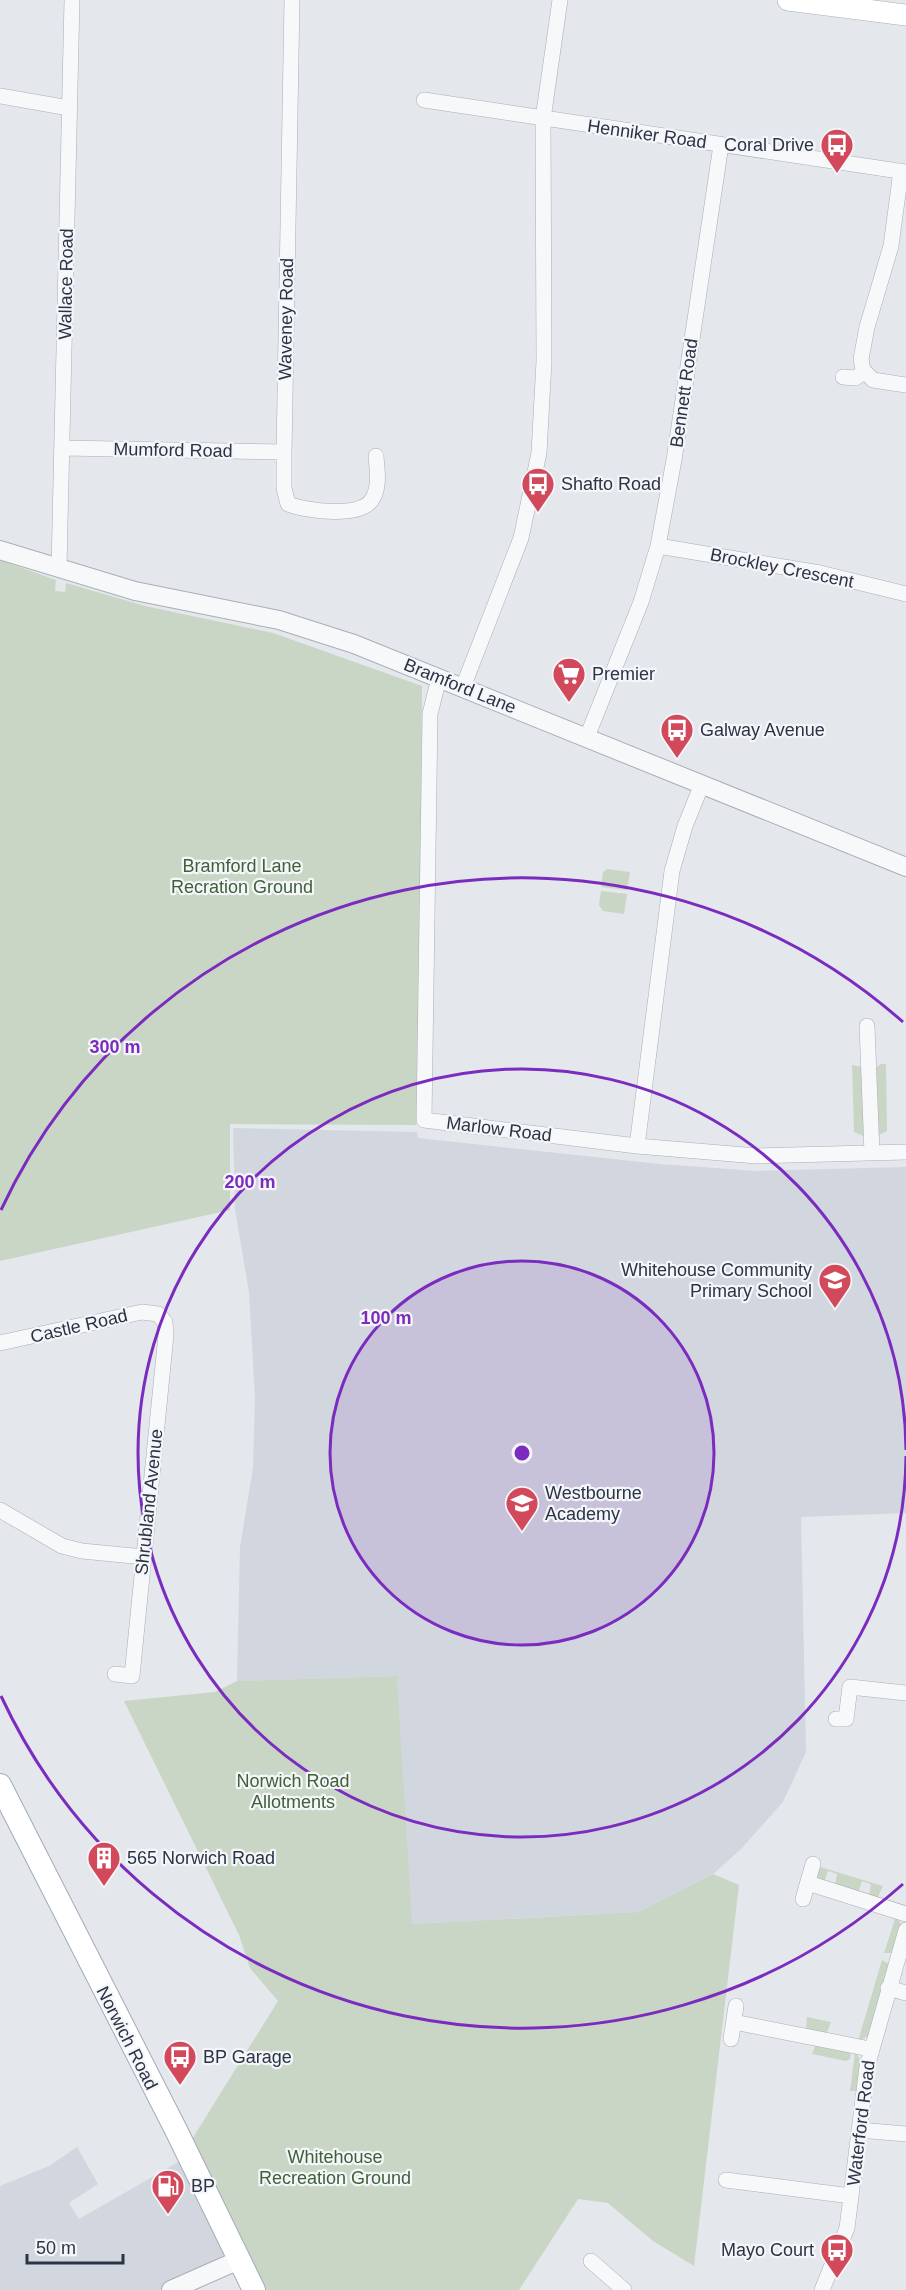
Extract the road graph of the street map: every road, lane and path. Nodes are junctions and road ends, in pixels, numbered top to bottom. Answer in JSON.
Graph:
{"nodes":[{"id":1,"x":72,"y":0,"type":"edge"},
{"id":2,"x":292,"y":0,"type":"edge"},
{"id":3,"x":560,"y":0,"type":"edge"},
{"id":4,"x":788,"y":0,"type":"edge"},
{"id":5,"x":906,"y":15,"type":"edge"},
{"id":6,"x":0,"y":96,"type":"edge"},
{"id":7,"x":424,"y":100,"type":"dead end"},
{"id":8,"x":69,"y":108,"type":"junction"},
{"id":9,"x":543,"y":119,"type":"junction"},
{"id":10,"x":721,"y":145,"type":"junction"},
{"id":11,"x":903,"y":171,"type":"edge"},
{"id":12,"x":865,"y":372,"type":"junction"},
{"id":13,"x":843,"y":377,"type":"dead end"},
{"id":14,"x":906,"y":386,"type":"edge"},
{"id":15,"x":63,"y":448,"type":"junction"},
{"id":16,"x":284,"y":452,"type":"junction"},
{"id":17,"x":376,"y":456,"type":"dead end"},
{"id":18,"x":658,"y":546,"type":"junction"},
{"id":19,"x":0,"y":550,"type":"edge"},
{"id":20,"x":60,"y":568,"type":"junction"},
{"id":21,"x":906,"y":594,"type":"edge"},
{"id":22,"x":439,"y":678,"type":"junction"},
{"id":23,"x":463,"y":687,"type":"junction"},
{"id":24,"x":587,"y":737,"type":"junction"},
{"id":25,"x":702,"y":784,"type":"junction"},
{"id":26,"x":906,"y":867,"type":"edge"},
{"id":27,"x":867,"y":1026,"type":"dead end"},
{"id":28,"x":638,"y":1146,"type":"junction"},
{"id":29,"x":906,"y":1152,"type":"edge"},
{"id":30,"x":872,"y":1153,"type":"junction"},
{"id":31,"x":158,"y":1314,"type":"joint"},
{"id":32,"x":0,"y":1343,"type":"edge"},
{"id":33,"x":0,"y":1510,"type":"edge"},
{"id":34,"x":144,"y":1557,"type":"junction"},
{"id":35,"x":115,"y":1674,"type":"dead end"},
{"id":36,"x":906,"y":1693,"type":"edge"},
{"id":37,"x":836,"y":1719,"type":"dead end"},
{"id":38,"x":0,"y":1785,"type":"edge"},
{"id":39,"x":813,"y":1864,"type":"dead end"},
{"id":40,"x":808,"y":1883,"type":"junction"},
{"id":41,"x":803,"y":1899,"type":"dead end"},
{"id":42,"x":906,"y":1914,"type":"edge"},
{"id":43,"x":906,"y":1930,"type":"edge"},
{"id":44,"x":888,"y":1988,"type":"junction"},
{"id":45,"x":906,"y":1993,"type":"edge"},
{"id":46,"x":736,"y":2006,"type":"dead end"},
{"id":47,"x":734,"y":2022,"type":"junction"},
{"id":48,"x":731,"y":2039,"type":"dead end"},
{"id":49,"x":870,"y":2049,"type":"junction"},
{"id":50,"x":859,"y":2130,"type":"junction"},
{"id":51,"x":906,"y":2134,"type":"edge"},
{"id":52,"x":726,"y":2180,"type":"dead end"},
{"id":53,"x":851,"y":2196,"type":"junction"},
{"id":54,"x":240,"y":2260,"type":"junction"},
{"id":55,"x":591,"y":2261,"type":"dead end"},
{"id":56,"x":171,"y":2290,"type":"edge"},
{"id":57,"x":254,"y":2290,"type":"edge"},
{"id":58,"x":624,"y":2290,"type":"edge"},
{"id":59,"x":822,"y":2290,"type":"edge"}],
"edges":[{"from":1,"to":8,"type":"street","name":"Wallace Road"},
{"from":2,"to":16,"type":"street","name":"Waveney Road"},
{"from":3,"to":9,"type":"street"},
{"from":4,"to":5,"type":"main road"},
{"from":6,"to":8,"type":"street"},
{"from":7,"to":9,"type":"street","name":"Henniker Road"},
{"from":8,"to":15,"type":"street","name":"Wallace Road"},
{"from":9,"to":10,"type":"street","name":"Henniker Road"},
{"from":9,"to":23,"type":"street"},
{"from":10,"to":11,"type":"street","name":"Henniker Road"},
{"from":10,"to":18,"type":"street","name":"Bennett Road"},
{"from":11,"to":12,"type":"street"},
{"from":12,"to":13,"type":"street"},
{"from":12,"to":14,"type":"street"},
{"from":15,"to":16,"type":"street","name":"Mumford Road"},
{"from":15,"to":20,"type":"street","name":"Wallace Road"},
{"from":16,"to":17,"type":"street","name":"Waveney Road"},
{"from":18,"to":21,"type":"street","name":"Brockley Crescent"},
{"from":18,"to":24,"type":"street","name":"Bennett Road"},
{"from":19,"to":20,"type":"street","name":"Bramford Lane"},
{"from":20,"to":22,"type":"street","name":"Bramford Lane"},
{"from":22,"to":23,"type":"street","name":"Bramford Lane"},
{"from":22,"to":28,"type":"street","name":"Marlow Road"},
{"from":23,"to":24,"type":"street","name":"Bramford Lane"},
{"from":24,"to":25,"type":"street","name":"Bramford Lane"},
{"from":25,"to":26,"type":"street","name":"Bramford Lane"},
{"from":25,"to":28,"type":"street"},
{"from":27,"to":30,"type":"street"},
{"from":28,"to":30,"type":"street","name":"Marlow Road"},
{"from":29,"to":30,"type":"street","name":"Marlow Road"},
{"from":31,"to":32,"type":"street","name":"Castle Road"},
{"from":31,"to":34,"type":"street","name":"Shrubland Avenue"},
{"from":33,"to":34,"type":"street"},
{"from":34,"to":35,"type":"street","name":"Shrubland Avenue"},
{"from":36,"to":37,"type":"street"},
{"from":38,"to":54,"type":"main road","name":"Norwich Road"},
{"from":39,"to":40,"type":"street"},
{"from":40,"to":41,"type":"street"},
{"from":40,"to":42,"type":"street"},
{"from":43,"to":44,"type":"street","name":"Waterford Road"},
{"from":44,"to":45,"type":"street"},
{"from":44,"to":49,"type":"street","name":"Waterford Road"},
{"from":46,"to":47,"type":"street"},
{"from":47,"to":48,"type":"street"},
{"from":47,"to":49,"type":"street","name":"Waterford Road"},
{"from":49,"to":50,"type":"street","name":"Waterford Road"},
{"from":50,"to":51,"type":"street"},
{"from":50,"to":53,"type":"street","name":"Waterford Road"},
{"from":52,"to":53,"type":"street","name":"Waterford Road"},
{"from":53,"to":59,"type":"street","name":"Waterford Road"},
{"from":54,"to":56,"type":"street"},
{"from":54,"to":57,"type":"main road","name":"Norwich Road"},
{"from":55,"to":58,"type":"street"}]}
